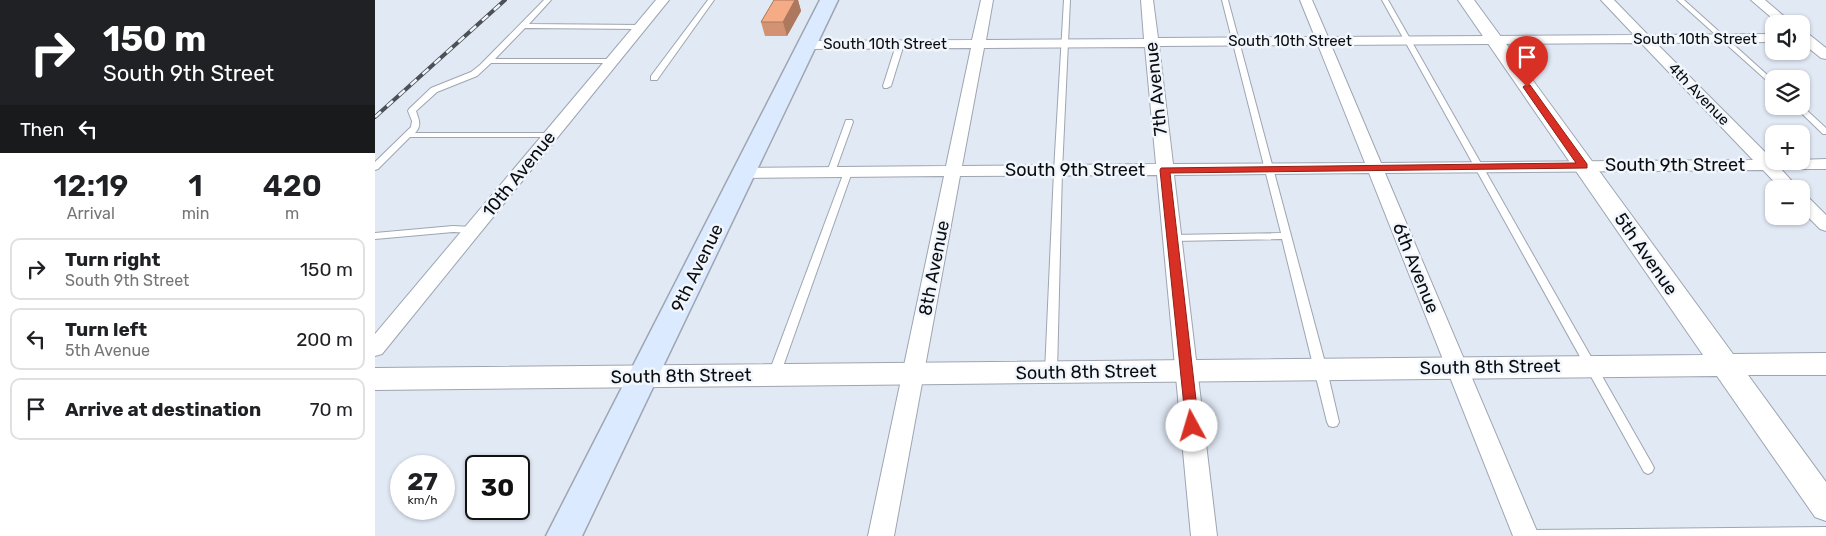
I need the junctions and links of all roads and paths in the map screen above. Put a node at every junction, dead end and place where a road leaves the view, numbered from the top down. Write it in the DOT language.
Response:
graph roads {
  1 [pos="548,0"];
  2 [pos="663,0"];
  3 [pos="711,0"];
  4 [pos="829,0"];
  5 [pos="987,0"];
  6 [pos="1067,0"];
  7 [pos="1147,0"];
  8 [pos="1225,0"];
  9 [pos="1306,0"];
  10 [pos="1385,0"];
  11 [pos="1466,0"];
  12 [pos="1607,0"];
  13 [pos="1680,0"];
  14 [pos="1757,0"];
  15 [pos="1776,15"];
  16 [pos="523,26"];
  17 [pos="641,26"];
  18 [pos="1810,37"];
  19 [pos="1722,38"];
  20 [pos="1765,38"];
  21 [pos="1826,38"];
  22 [pos="1645,39"];
  23 [pos="1494,40"];
  24 [pos="1323,41"];
  25 [pos="1407,41"];
  26 [pos="1151,42"];
  27 [pos="1235,42"];
  28 [pos="1810,42"];
  29 [pos="1065,43"];
  30 [pos="900,44"];
  31 [pos="979,44"];
  32 [pos="807,45"];
  33 [pos="1826,54"];
  34 [pos="488,61"];
  35 [pos="612,61"];
  36 [pos="1765,77"];
  37 [pos="654,78"];
  38 [pos="887,86"];
  39 [pos="1808,115"];
  40 [pos="849,122"];
  41 [pos="1826,132"];
  42 [pos="551,135"];
  43 [pos="407,136"];
  44 [pos="1765,163"];
  45 [pos="1810,164"];
  46 [pos="1826,164"];
  47 [pos="1765,165"];
  48 [pos="1583,166"];
  49 [pos="375,167"];
  50 [pos="1478,167"];
  51 [pos="1375,168"];
  52 [pos="1269,169"];
  53 [pos="1165,170"];
  54 [pos="1772,170"];
  55 [pos="1058,171"];
  56 [pos="839,172"];
  57 [pos="953,172"];
  58 [pos="743,173"];
  59 [pos="1782,180"];
  60 [pos="1810,209"];
  61 [pos="1826,225"];
  62 [pos="473,230"];
  63 [pos="375,236"];
  64 [pos="1286,236"];
  65 [pos="1173,238"];
  66 [pos="375,348"];
  67 [pos="1725,364"];
  68 [pos="1826,364"];
  69 [pos="1590,366"];
  70 [pos="1457,368"];
  71 [pos="1321,370"];
  72 [pos="1187,371"];
  73 [pos="1051,372"];
  74 [pos="913,374"];
  75 [pos="774,375"];
  76 [pos="643,376"];
  77 [pos="375,380"];
  78 [pos="1333,422"];
  79 [pos="1648,468"];
  80 [pos="1818,483"];
  81 [pos="1826,507"];
  82 [pos="1826,533"];
  83 [pos="564,536"];
  84 [pos="881,536"];
  85 [pos="1204,536"];
  86 [pos="1525,536"];
  87 [pos="1532,536"];
  1 -- 16 [label="lane"];
  2 -- 17 [label="street, 10th Avenue"];
  3 -- 37 [label="lane"];
  4 -- 32 [label="main road, 9th Avenue"];
  5 -- 31 [label="street, 8th Avenue"];
  6 -- 29 [label="lane"];
  7 -- 26 [label="street, 7th Avenue"];
  8 -- 27 [label="lane"];
  9 -- 24 [label="street, 6th Avenue"];
  10 -- 25 [label="lane"];
  11 -- 23 [label="street, 5th Avenue"];
  12 -- 22 [label="street, 4th Avenue"];
  13 -- 19 [label="lane"];
  14 -- 15 [label="street"];
  16 -- 17 [label="lane"];
  16 -- 34 [label="lane"];
  17 -- 35 [label="street, 10th Avenue"];
  18 -- 21 [label="street"];
  19 -- 20 [label="street, South 10th Street"];
  19 -- 22 [label="street, South 10th Street"];
  19 -- 36 [label="lane"];
  22 -- 23 [label="street, South 10th Street"];
  22 -- 44 [label="street, 4th Avenue"];
  23 -- 25 [label="street, South 10th Street"];
  23 -- 48 [label="street, 5th Avenue"];
  24 -- 25 [label="street, South 10th Street"];
  24 -- 27 [label="street, South 10th Street"];
  24 -- 51 [label="street, 6th Avenue"];
  25 -- 50 [label="lane"];
  26 -- 27 [label="street, South 10th Street"];
  26 -- 29 [label="street, South 10th Street"];
  26 -- 53 [label="street, 7th Avenue"];
  27 -- 52 [label="lane"];
  28 -- 33 [label="street"];
  29 -- 31 [label="street, South 10th Street"];
  29 -- 55 [label="lane"];
  30 -- 31 [label="street, South 10th Street"];
  30 -- 32 [label="street, South 10th Street"];
  30 -- 38 [label="lane"];
  31 -- 57 [label="street, 8th Avenue"];
  32 -- 58 [label="main road, 9th Avenue"];
  34 -- 35 [label="lane"];
  34 -- 43 [label="lane"];
  35 -- 42 [label="street, 10th Avenue"];
  39 -- 41 [label="lane"];
  40 -- 56 [label="lane"];
  42 -- 43 [label="lane"];
  42 -- 62 [label="street, 10th Avenue"];
  43 -- 49 [label="lane"];
  45 -- 46 [label="street, South 9th Street"];
  47 -- 48 [label="street, South 9th Street"];
  48 -- 50 [label="street, South 9th Street"];
  48 -- 67 [label="street, 5th Avenue"];
  50 -- 51 [label="street, South 9th Street"];
  50 -- 69 [label="lane"];
  51 -- 52 [label="street, South 9th Street"];
  51 -- 70 [label="street, 6th Avenue"];
  52 -- 53 [label="street, South 9th Street"];
  52 -- 64 [label="lane"];
  53 -- 55 [label="street, South 9th Street"];
  53 -- 65 [label="street, 7th Avenue"];
  54 -- 59 [label="street, 4th Avenue"];
  55 -- 57 [label="street, South 9th Street"];
  55 -- 73 [label="lane"];
  56 -- 57 [label="street, South 9th Street"];
  56 -- 58 [label="street, South 9th Street"];
  56 -- 75 [label="lane"];
  57 -- 74 [label="street, 8th Avenue"];
  58 -- 76 [label="main road, 9th Avenue"];
  60 -- 61 [label="street"];
  62 -- 63 [label="lane"];
  62 -- 66 [label="street, 10th Avenue"];
  64 -- 65 [label="lane"];
  64 -- 71 [label="lane"];
  65 -- 72 [label="street, 7th Avenue"];
  67 -- 68 [label="street, South 8th Street"];
  67 -- 69 [label="street, South 8th Street"];
  67 -- 80 [label="street, 5th Avenue"];
  69 -- 70 [label="street, South 8th Street"];
  69 -- 79 [label="lane"];
  70 -- 71 [label="street, South 8th Street"];
  70 -- 86 [label="street, 6th Avenue"];
  71 -- 72 [label="street, South 8th Street"];
  71 -- 78 [label="lane"];
  72 -- 73 [label="street, South 8th Street"];
  72 -- 85 [label="street, 7th Avenue"];
  73 -- 74 [label="street, South 8th Street"];
  74 -- 75 [label="street, South 8th Street"];
  74 -- 84 [label="street, 8th Avenue"];
  75 -- 76 [label="street, South 8th Street"];
  76 -- 77 [label="street, South 8th Street"];
  76 -- 83 [label="main road, 9th Avenue"];
  80 -- 81 [label="street, 5th Avenue"];
  82 -- 87 [label="lane"];
}
